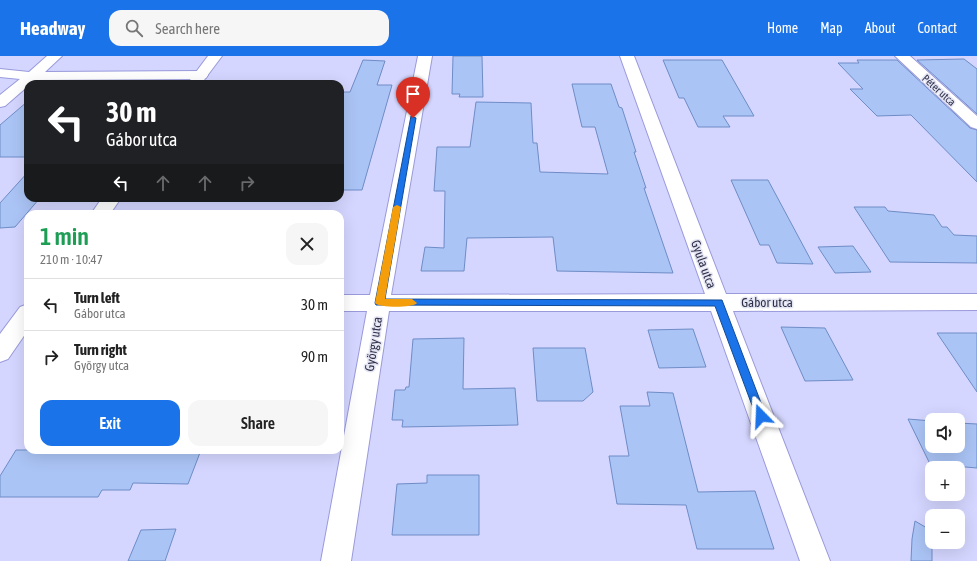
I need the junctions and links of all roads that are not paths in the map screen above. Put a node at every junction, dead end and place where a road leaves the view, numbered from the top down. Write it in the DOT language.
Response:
graph roads {
  1 [pos="55,56"];
  2 [pos="215,56"];
  3 [pos="425,56"];
  4 [pos="627,56"];
  5 [pos="902,56"];
  6 [pos="0,73"];
  7 [pos="32,76"];
  8 [pos="198,79"];
  9 [pos="27,80"];
  10 [pos="24,82"];
  11 [pos="0,102"];
  12 [pos="977,124"];
  13 [pos="718,302"];
  14 [pos="977,302"];
  15 [pos="344,303"];
  16 [pos="379,303"];
  17 [pos="24,319"];
  18 [pos="0,352"];
  19 [pos="336,561"];
  20 [pos="815,561"];
  1 -- 7 [label="street"];
  2 -- 8 [label="street"];
  3 -- 16 [label="street, György utca"];
  4 -- 13 [label="street, Gyula utca"];
  5 -- 12 [label="street, Péter utca"];
  6 -- 7 [label="street"];
  7 -- 8 [label="street"];
  7 -- 9 [label="street"];
  10 -- 11 [label="street"];
  13 -- 14 [label="street, Gábor utca"];
  13 -- 16 [label="street, Gábor utca"];
  13 -- 20 [label="street, Gyula utca"];
  15 -- 16 [label="street, Gábor utca"];
  16 -- 19 [label="street, György utca"];
  17 -- 18 [label="street"];
}
